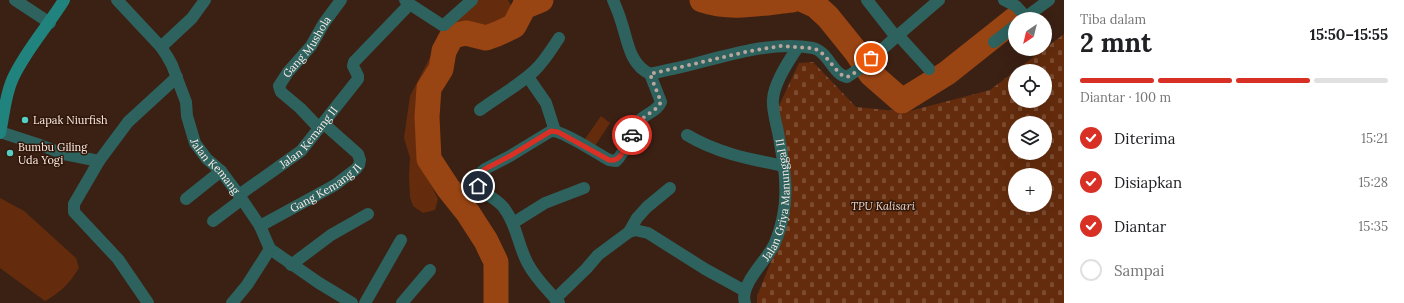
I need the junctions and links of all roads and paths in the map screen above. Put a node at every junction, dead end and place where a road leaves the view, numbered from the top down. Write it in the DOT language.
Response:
graph roads {
  1 [pos="15,0"];
  2 [pos="64,0"];
  3 [pos="118,0"];
  4 [pos="206,0"];
  5 [pos="341,0"];
  6 [pos="472,0"];
  7 [pos="613,0"];
  8 [pos="867,0"];
  9 [pos="939,0"];
  10 [pos="1004,0"];
  11 [pos="1049,0"];
  12 [pos="406,1"];
  13 [pos="1022,11"];
  14 [pos="50,23"];
  15 [pos="1008,31"];
  16 [pos="897,36"];
  17 [pos="559,38"];
  18 [pos="994,42"];
  19 [pos="161,47"];
  20 [pos="798,47"];
  21 [pos="929,69"];
  22 [pos="650,74"];
  23 [pos="177,77"];
  24 [pos="528,77"];
  25 [pos="480,110"];
  26 [pos="321,126"];
  27 [pos="554,131"];
  28 [pos="0,133"];
  29 [pos="687,135"];
  30 [pos="99,161"];
  31 [pos="784,166"];
  32 [pos="221,171"];
  33 [pos="584,188"];
  34 [pos="670,188"];
  35 [pos="240,198"];
  36 [pos="186,199"];
  37 [pos="368,214"];
  38 [pos="212,221"];
  39 [pos="513,223"];
  40 [pos="260,226"];
  41 [pos="629,232"];
  42 [pos="401,240"];
  43 [pos="270,249"];
  44 [pos="291,265"];
  45 [pos="430,270"];
  46 [pos="745,297"];
  47 [pos="557,301"];
  48 [pos="148,303"];
  49 [pos="232,303"];
  50 [pos="352,303"];
  51 [pos="365,303"];
  52 [pos="402,303"];
  1 -- 14 [label="street"];
  2 -- 14 [label="street"];
  3 -- 19 [label="street, Jalan Kemang"];
  4 -- 19 [label="street"];
  5 -- 26 [label="street, Gang Mushola"];
  6 -- 12 [label="street"];
  7 -- 22 [label="street"];
  8 -- 16 [label="street"];
  9 -- 16 [label="street"];
  10 -- 13 [label="street"];
  11 -- 13 [label="street"];
  12 -- 26 [label="street, Jalan Kemang II"];
  14 -- 28 [label="street"];
  15 -- 18 [label="street"];
  16 -- 20 [label="street"];
  16 -- 21 [label="street"];
  17 -- 24 [label="street"];
  19 -- 23 [label="street, Jalan Kemang"];
  20 -- 22 [label="street"];
  20 -- 31 [label="street, Jalan Griya Manunggal II"];
  22 -- 27 [label="street"];
  23 -- 30 [label="street"];
  23 -- 32 [label="street, Jalan Kemang"];
  24 -- 25 [label="street"];
  24 -- 27 [label="street"];
  26 -- 35 [label="street, Jalan Kemang II"];
  26 -- 40 [label="street, Gang Kemang II"];
  27 -- 39 [label="street"];
  28 -- 30 [label="street"];
  29 -- 31 [label="street"];
  30 -- 48 [label="street"];
  31 -- 46 [label="street, Jalan Griya Manunggal II"];
  32 -- 35 [label="street, Jalan Kemang"];
  32 -- 36 [label="street"];
  33 -- 39 [label="street"];
  34 -- 41 [label="street"];
  35 -- 38 [label="street, Jalan Kemang II"];
  35 -- 40 [label="street, Jalan Kemang"];
  37 -- 44 [label="street"];
  39 -- 47 [label="street"];
  40 -- 43 [label="street, Jalan Kemang"];
  41 -- 46 [label="street"];
  41 -- 47 [label="street"];
  42 -- 51 [label="street"];
  43 -- 44 [label="street, Jalan Kemang"];
  43 -- 49 [label="street"];
  44 -- 50 [label="street, Jalan Kemang"];
  45 -- 52 [label="street"];
}
